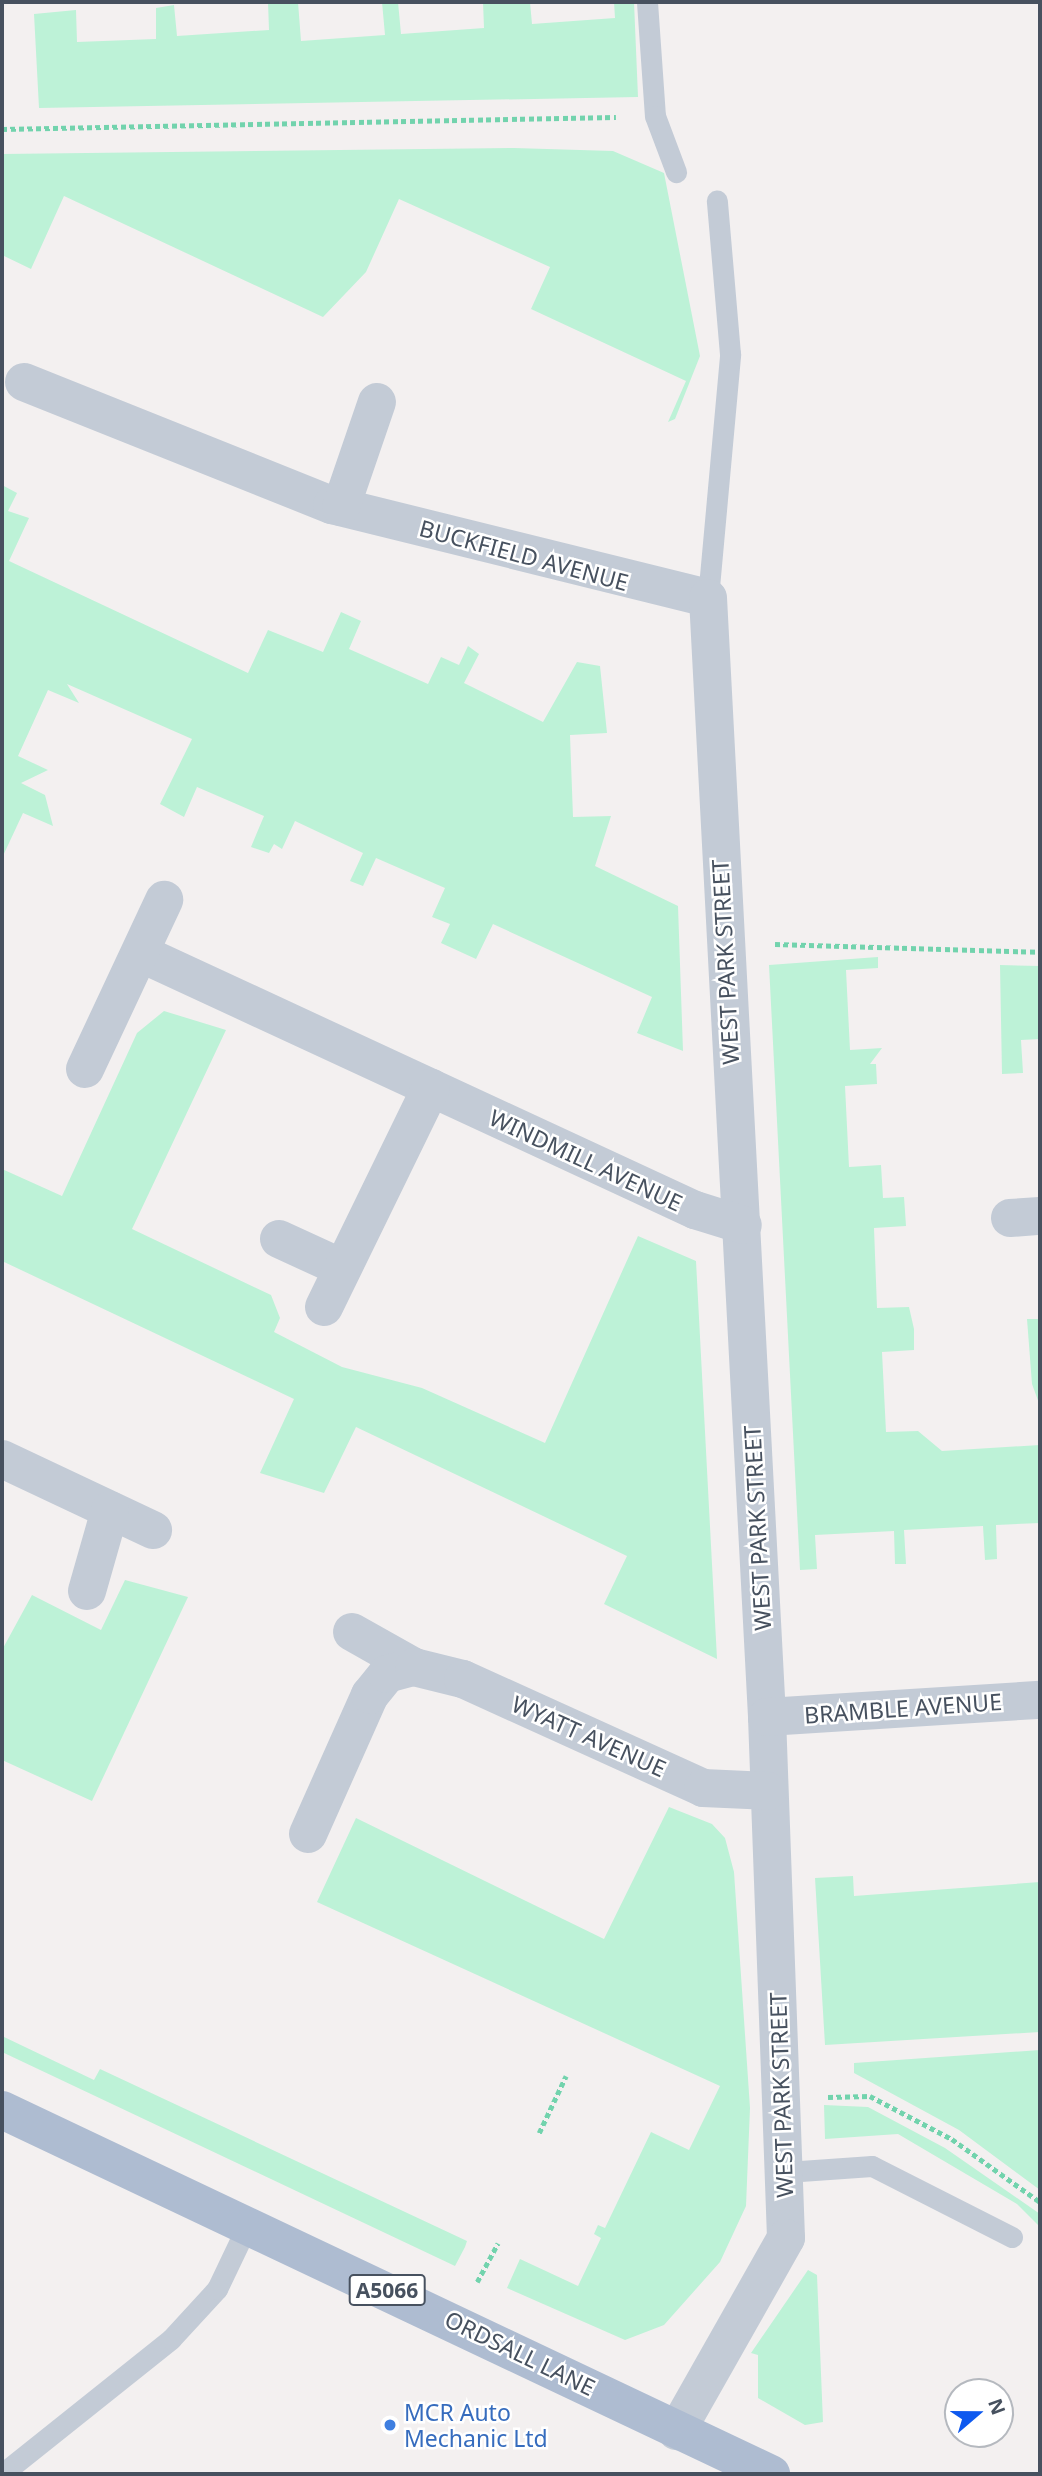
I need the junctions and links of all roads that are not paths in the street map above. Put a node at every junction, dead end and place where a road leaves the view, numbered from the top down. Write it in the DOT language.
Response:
graph roads {
  1 [pos="647,2"];
  2 [pos="676,172"];
  3 [pos="717,201"];
  4 [pos="24,382"];
  5 [pos="377,402"];
  6 [pos="341,507"];
  7 [pos="708,598"];
  8 [pos="164,900"];
  9 [pos="140,953"];
  10 [pos="85,1069"];
  11 [pos="431,1088"];
  12 [pos="743,1225"];
  13 [pos="279,1239"];
  14 [pos="342,1268"];
  15 [pos="324,1307"];
  16 [pos="2,1459"];
  17 [pos="110,1510"];
  18 [pos="153,1530"];
  19 [pos="87,1591"];
  20 [pos="352,1632"];
  21 [pos="414,1667"];
  22 [pos="1040,1700"];
  23 [pos="767,1717"];
  24 [pos="768,1791"];
  25 [pos="308,1834"];
  26 [pos="2,2110"];
  27 [pos="786,2172"];
  28 [pos="247,2226"];
  29 [pos="1012,2237"];
  30 [pos="677,2431"];
  31 [pos="2,2474"];
  32 [pos="771,2474"];
  1 -- 2 [label="lane"];
  3 -- 7 [label="lane"];
  4 -- 6 [label="street, BUCKFIELD AVENUE"];
  5 -- 6 [label="street"];
  6 -- 7 [label="street, BUCKFIELD AVENUE"];
  7 -- 12 [label="street, WEST PARK STREET"];
  8 -- 9 [label="street"];
  9 -- 10 [label="street"];
  9 -- 11 [label="street, WINDMILL AVENUE"];
  11 -- 12 [label="street, WINDMILL AVENUE"];
  11 -- 14 [label="street"];
  12 -- 23 [label="street, WEST PARK STREET"];
  13 -- 14 [label="street"];
  14 -- 15 [label="street"];
  16 -- 17 [label="street"];
  17 -- 18 [label="street"];
  17 -- 19 [label="street"];
  20 -- 21 [label="street, WYATT AVENUE"];
  21 -- 24 [label="street, WYATT AVENUE"];
  21 -- 25 [label="street"];
  22 -- 23 [label="street, BRAMBLE AVENUE"];
  23 -- 24 [label="street, WEST PARK STREET"];
  24 -- 27 [label="street, WEST PARK STREET"];
  26 -- 28 [label="main road, ORDSALL LANE / A5066"];
  27 -- 29 [label="lane"];
  27 -- 30 [label="street, WEST PARK STREET"];
  28 -- 30 [label="main road, ORDSALL LANE / A5066"];
  28 -- 31 [label="lane"];
  30 -- 32 [label="main road, ORDSALL LANE / A5066"];
}
